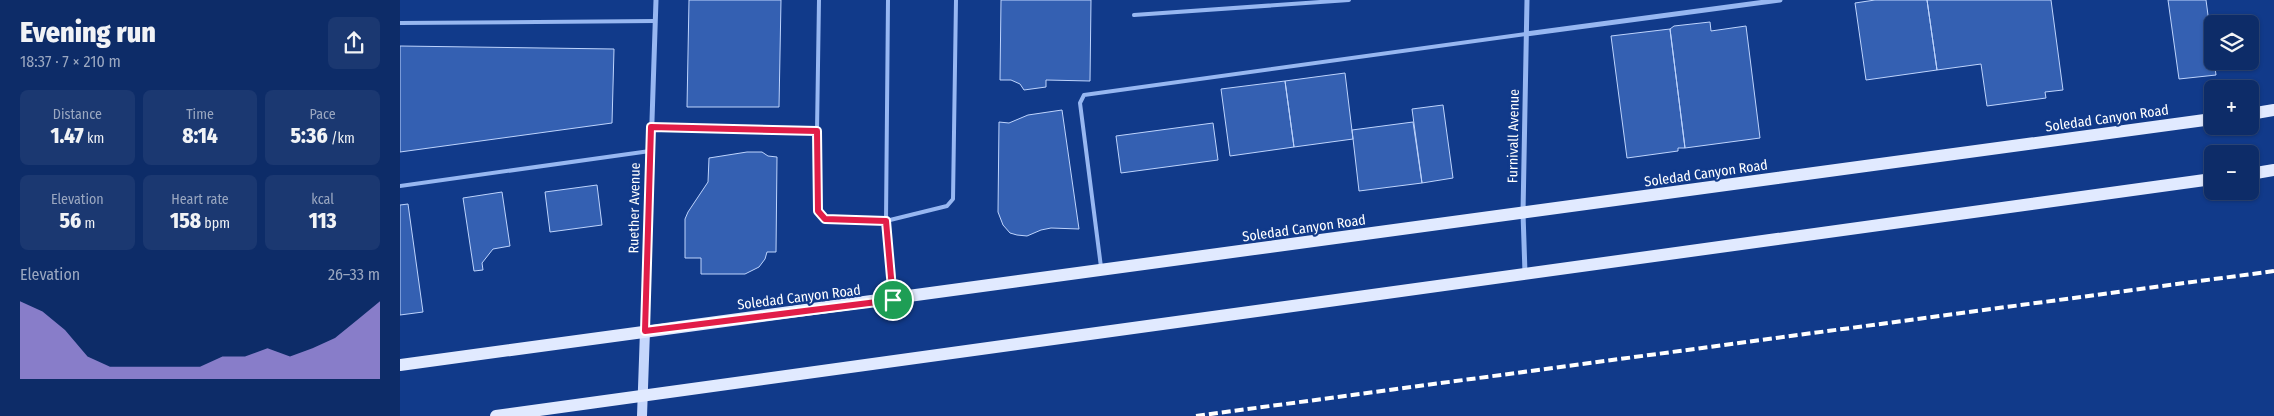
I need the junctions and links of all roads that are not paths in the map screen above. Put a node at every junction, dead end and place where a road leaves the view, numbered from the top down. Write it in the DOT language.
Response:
graph roads {
  1 [pos="656,0"];
  2 [pos="820,0"];
  3 [pos="888,0"];
  4 [pos="956,0"];
  5 [pos="1348,0"];
  6 [pos="1527,0"];
  7 [pos="1780,0"];
  8 [pos="1134,15"];
  9 [pos="655,21"];
  10 [pos="400,23"];
  11 [pos="1526,34"];
  12 [pos="2274,110"];
  13 [pos="2259,112"];
  14 [pos="2204,120"];
  15 [pos="651,127"];
  16 [pos="817,131"];
  17 [pos="650,151"];
  18 [pos="2274,170"];
  19 [pos="2259,172"];
  20 [pos="2204,180"];
  21 [pos="400,186"];
  22 [pos="1522,213"];
  23 [pos="886,221"];
  24 [pos="1101,272"];
  25 [pos="1525,273"];
  26 [pos="893,300"];
  27 [pos="645,331"];
  28 [pos="400,366"];
  29 [pos="643,395"];
  30 [pos="496,416"];
  31 [pos="642,416"];
  1 -- 9 [label="street, Ruether Avenue"];
  2 -- 16 [label="lane"];
  3 -- 23 [label="lane"];
  4 -- 23 [label="lane"];
  5 -- 8 [label="lane"];
  6 -- 11 [label="street, Furnivall Avenue"];
  7 -- 11 [label="street"];
  9 -- 10 [label="lane"];
  9 -- 15 [label="street, Ruether Avenue"];
  11 -- 22 [label="street, Furnivall Avenue"];
  11 -- 24 [label="lane"];
  12 -- 13 [label="main road"];
  14 -- 22 [label="main road, Soledad Canyon Road"];
  15 -- 16 [label="lane"];
  15 -- 17 [label="street, Ruether Avenue"];
  16 -- 23 [label="lane"];
  17 -- 21 [label="lane"];
  17 -- 27 [label="street, Ruether Avenue"];
  18 -- 19 [label="main road"];
  20 -- 25 [label="main road"];
  22 -- 24 [label="main road, Soledad Canyon Road"];
  22 -- 25 [label="street, Furnivall Avenue"];
  23 -- 26 [label="lane"];
  24 -- 26 [label="main road, Soledad Canyon Road"];
  25 -- 29 [label="main road"];
  26 -- 27 [label="main road, Soledad Canyon Road"];
  27 -- 28 [label="main road, Soledad Canyon Road"];
  27 -- 29 [label="street, Ruether Avenue"];
  29 -- 30 [label="main road"];
  29 -- 31 [label="street, Ruether Avenue"];
}
